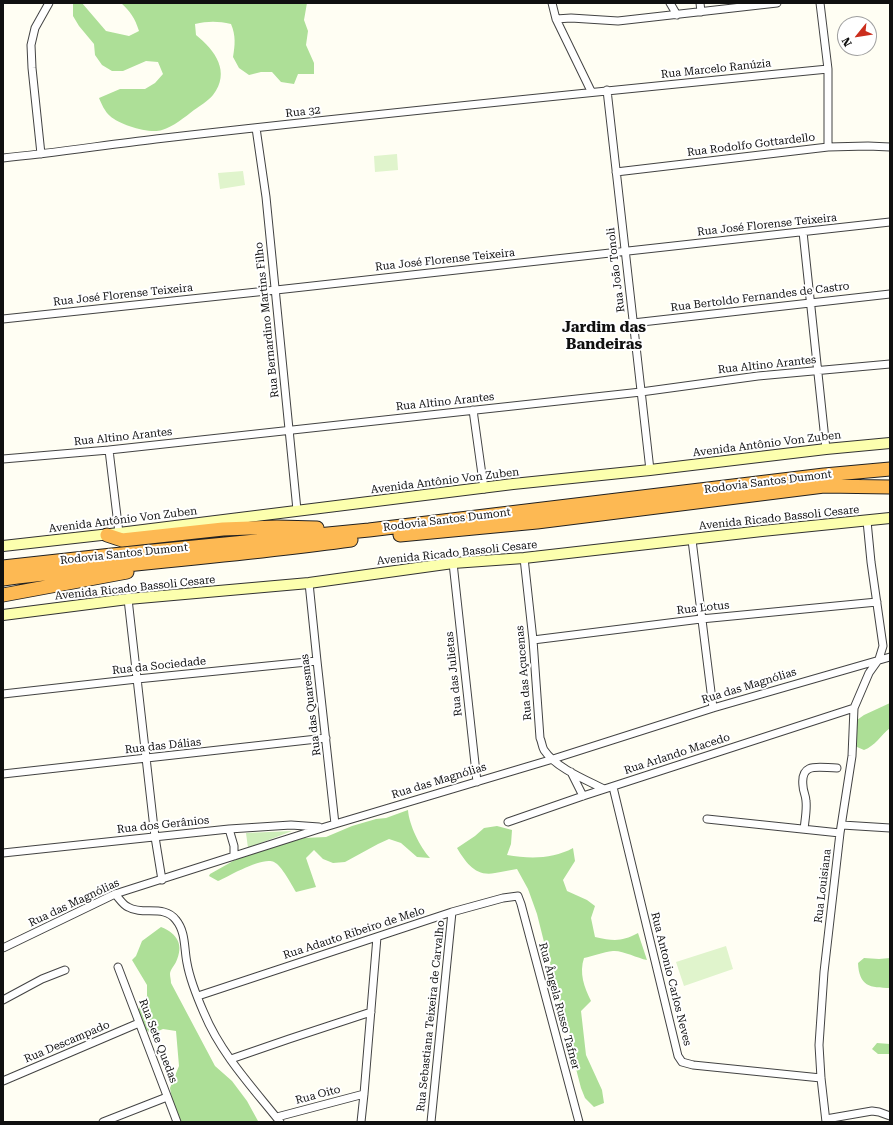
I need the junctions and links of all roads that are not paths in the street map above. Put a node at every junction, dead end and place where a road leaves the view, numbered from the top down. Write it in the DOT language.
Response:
graph roads {
  1 [pos="48,3"];
  2 [pos="552,3"];
  3 [pos="670,3"];
  4 [pos="700,3"];
  5 [pos="777,3"];
  6 [pos="820,3"];
  7 [pos="701,12"];
  8 [pos="677,15"];
  9 [pos="556,19"];
  10 [pos="828,69"];
  11 [pos="607,90"];
  12 [pos="590,91"];
  13 [pos="256,128"];
  14 [pos="828,147"];
  15 [pos="890,147"];
  16 [pos="41,154"];
  17 [pos="3,158"];
  18 [pos="616,172"];
  19 [pos="890,222"];
  20 [pos="802,232"];
  21 [pos="625,251"];
  22 [pos="276,290"];
  23 [pos="890,294"];
  24 [pos="810,302"];
  25 [pos="3,319"];
  26 [pos="633,323"];
  27 [pos="890,364"];
  28 [pos="818,371"];
  29 [pos="641,392"];
  30 [pos="473,410"];
  31 [pos="289,429"];
  32 [pos="890,443"];
  33 [pos="826,449"];
  34 [pos="109,450"];
  35 [pos="3,460"];
  36 [pos="890,469"];
  37 [pos="650,470"];
  38 [pos="890,486"];
  39 [pos="484,489"];
  40 [pos="297,510"];
  41 [pos="890,518"];
  42 [pos="867,521"];
  43 [pos="369,530"];
  44 [pos="113,534"];
  45 [pos="692,540"];
  46 [pos="3,546"];
  47 [pos="524,558"];
  48 [pos="159,562"];
  49 [pos="453,563"];
  50 [pos="3,568"];
  51 [pos="3,579"];
  52 [pos="309,583"];
  53 [pos="3,595"];
  54 [pos="128,599"];
  55 [pos="877,602"];
  56 [pos="3,615"];
  57 [pos="701,618"];
  58 [pos="532,640"];
  59 [pos="890,657"];
  60 [pos="879,659"];
  61 [pos="317,661"];
  62 [pos="137,679"];
  63 [pos="3,694"];
  64 [pos="713,708"];
  65 [pos="854,708"];
  66 [pos="326,738"];
  67 [pos="147,759"];
  68 [pos="553,759"];
  69 [pos="837,768"];
  70 [pos="571,772"];
  71 [pos="3,774"];
  72 [pos="477,782"];
  73 [pos="613,787"];
  74 [pos="604,789"];
  75 [pos="583,796"];
  76 [pos="707,819"];
  77 [pos="508,822"];
  78 [pos="335,824"];
  79 [pos="842,825"];
  80 [pos="325,827"];
  81 [pos="890,828"];
  82 [pos="229,829"];
  83 [pos="804,829"];
  84 [pos="840,833"];
  85 [pos="155,837"];
  86 [pos="3,853"];
  87 [pos="234,856"];
  88 [pos="162,880"];
  89 [pos="115,894"];
  90 [pos="518,896"];
  91 [pos="452,912"];
  92 [pos="377,937"];
  93 [pos="3,948"];
  94 [pos="118,967"];
  95 [pos="65,970"];
  96 [pos="198,996"];
  97 [pos="3,1000"];
  98 [pos="371,1012"];
  99 [pos="139,1023"];
  100 [pos="231,1059"];
  101 [pos="821,1078"];
  102 [pos="3,1081"];
  103 [pos="364,1094"];
  104 [pos="167,1096"];
  105 [pos="890,1116"];
  106 [pos="278,1120"];
  107 [pos="826,1120"];
  108 [pos="103,1122"];
  109 [pos="177,1122"];
  110 [pos="361,1122"];
  111 [pos="431,1122"];
  112 [pos="579,1122"];
  1 -- 16 [label="street"];
  2 -- 9 [label="street"];
  3 -- 8 [label="street"];
  4 -- 7 [label="street"];
  5 -- 7 [label="street"];
  6 -- 10 [label="street"];
  7 -- 8 [label="street"];
  8 -- 9 [label="street"];
  9 -- 12 [label="street"];
  10 -- 11 [label="street, Rua Marcelo Ranúzia"];
  10 -- 14 [label="street"];
  11 -- 12 [label="street, Rua 32"];
  11 -- 18 [label="street, Rua João Tonoli"];
  12 -- 13 [label="street, Rua 32"];
  13 -- 16 [label="street, Rua 32"];
  13 -- 22 [label="street, Rua Bernardino Martins Filho"];
  14 -- 15 [label="street, Rua Rodolfo Gottardello"];
  14 -- 18 [label="street, Rua Rodolfo Gottardello"];
  16 -- 17 [label="street, Rua 32"];
  18 -- 21 [label="street, Rua João Tonoli"];
  19 -- 20 [label="street, Rua José Florense Teixeira"];
  20 -- 21 [label="street, Rua José Florense Teixeira"];
  20 -- 24 [label="street"];
  21 -- 22 [label="street, Rua José Florense Teixeira"];
  21 -- 26 [label="street, Rua João Tonoli"];
  22 -- 25 [label="street, Rua José Florense Teixeira"];
  22 -- 31 [label="street, Rua Bernardino Martins Filho"];
  23 -- 24 [label="street, Rua Bertoldo Fernandes de Castro"];
  24 -- 26 [label="street, Rua Bertoldo Fernandes de Castro"];
  24 -- 28 [label="street"];
  26 -- 29 [label="street, Rua João Tonoli"];
  27 -- 28 [label="street, Rua Altino Arantes"];
  28 -- 29 [label="street, Rua Altino Arantes"];
  28 -- 33 [label="street"];
  29 -- 30 [label="street, Rua Altino Arantes"];
  29 -- 37 [label="street, Rua João Tonoli"];
  30 -- 31 [label="street, Rua Altino Arantes"];
  30 -- 39 [label="street"];
  31 -- 34 [label="street, Rua Altino Arantes"];
  31 -- 40 [label="street, Rua Bernardino Martins Filho"];
  32 -- 33 [label="street, Avenida Antônio Von Zuben"];
  33 -- 37 [label="street, Avenida Antônio Von Zuben"];
  34 -- 35 [label="street, Rua Altino Arantes"];
  34 -- 44 [label="street"];
  36 -- 43 [label="highway, Rodovia Santos Dumont"];
  37 -- 39 [label="street, Avenida Antônio Von Zuben"];
  38 -- 48 [label="highway, Rodovia Santos Dumont"];
  39 -- 40 [label="street, Avenida Antônio Von Zuben"];
  40 -- 44 [label="street, Avenida Antônio Von Zuben"];
  41 -- 42 [label="street, Avenida Ricado Bassoli Cesare"];
  42 -- 45 [label="street, Avenida Ricado Bassoli Cesare"];
  42 -- 55 [label="street"];
  43 -- 44 [label="highway"];
  43 -- 50 [label="highway, Rodovia Santos Dumont"];
  44 -- 46 [label="street, Avenida Antônio Von Zuben"];
  45 -- 47 [label="street, Avenida Ricado Bassoli Cesare"];
  45 -- 57 [label="street"];
  47 -- 49 [label="street, Avenida Ricado Bassoli Cesare"];
  47 -- 58 [label="street, Rua das Açucenas"];
  48 -- 51 [label="highway, Rodovia Santos Dumont"];
  48 -- 53 [label="highway"];
  49 -- 52 [label="street, Avenida Ricado Bassoli Cesare"];
  49 -- 72 [label="street, Rua das Julietas"];
  52 -- 54 [label="street, Avenida Ricado Bassoli Cesare"];
  52 -- 61 [label="street, Rua das Quaresmas"];
  54 -- 56 [label="street, Avenida Ricado Bassoli Cesare"];
  54 -- 62 [label="street"];
  55 -- 57 [label="street, Rua Lotus"];
  55 -- 60 [label="street"];
  57 -- 58 [label="street, Rua Lotus"];
  57 -- 64 [label="street"];
  58 -- 68 [label="street, Rua das Açucenas"];
  59 -- 60 [label="street, Rua das Magnólias"];
  60 -- 64 [label="street, Rua das Magnólias"];
  60 -- 65 [label="street, Rua Louisiana"];
  61 -- 62 [label="street, Rua da Sociedade"];
  61 -- 66 [label="street, Rua das Quaresmas"];
  62 -- 63 [label="street, Rua da Sociedade"];
  62 -- 67 [label="street"];
  64 -- 68 [label="street, Rua das Magnólias"];
  65 -- 73 [label="street, Rua Arlando Macedo"];
  65 -- 79 [label="street, Rua Louisiana"];
  66 -- 67 [label="street, Rua das Dálias"];
  66 -- 78 [label="street, Rua das Quaresmas"];
  67 -- 71 [label="street, Rua das Dálias"];
  67 -- 85 [label="street"];
  68 -- 70 [label="street, Rua das Açucenas"];
  68 -- 72 [label="street, Rua das Magnólias"];
  69 -- 83 [label="street"];
  70 -- 74 [label="street, Rua das Açucenas"];
  70 -- 75 [label="street, Rua das Açucenas"];
  72 -- 78 [label="street, Rua das Magnólias"];
  73 -- 74 [label="street, Rua Arlando Macedo"];
  73 -- 101 [label="street, Rua Antonio Carlos Neves"];
  74 -- 75 [label="street, Rua Arlando Macedo"];
  75 -- 77 [label="street, Rua Arlando Macedo"];
  76 -- 83 [label="street"];
  78 -- 80 [label="street, Rua das Magnólias"];
  79 -- 81 [label="street"];
  79 -- 84 [label="street, Rua Louisiana"];
  80 -- 82 [label="street, Rua dos Gerânios"];
  80 -- 87 [label="street, Rua das Magnólias"];
  82 -- 85 [label="street, Rua dos Gerânios"];
  82 -- 87 [label="street"];
  83 -- 84 [label="street"];
  84 -- 101 [label="street, Rua Louisiana"];
  85 -- 86 [label="street, Rua dos Gerânios"];
  85 -- 88 [label="street"];
  87 -- 88 [label="street, Rua das Magnólias"];
  88 -- 89 [label="street, Rua das Magnólias"];
  89 -- 93 [label="street, Rua das Magnólias"];
  89 -- 96 [label="street"];
  90 -- 91 [label="street, Rua Adauto Ribeiro de Melo"];
  90 -- 112 [label="street, Rua Ângela Russo Tafner"];
  91 -- 92 [label="street, Rua Adauto Ribeiro de Melo"];
  91 -- 111 [label="street, Rua Sebastiana Teixeira de Carvalho"];
  92 -- 96 [label="street, Rua Adauto Ribeiro de Melo"];
  92 -- 98 [label="street"];
  94 -- 99 [label="street, Rua Sete Quedas"];
  95 -- 97 [label="street"];
  96 -- 100 [label="street"];
  98 -- 100 [label="street"];
  98 -- 103 [label="street"];
  99 -- 102 [label="street, Rua Descampado"];
  99 -- 104 [label="street, Rua Sete Quedas"];
  100 -- 106 [label="street"];
  101 -- 107 [label="street, Rua Louisiana"];
  103 -- 106 [label="street, Rua Oito"];
  103 -- 110 [label="street"];
  104 -- 108 [label="street"];
  104 -- 109 [label="street, Rua Sete Quedas"];
  105 -- 107 [label="street"];
}
